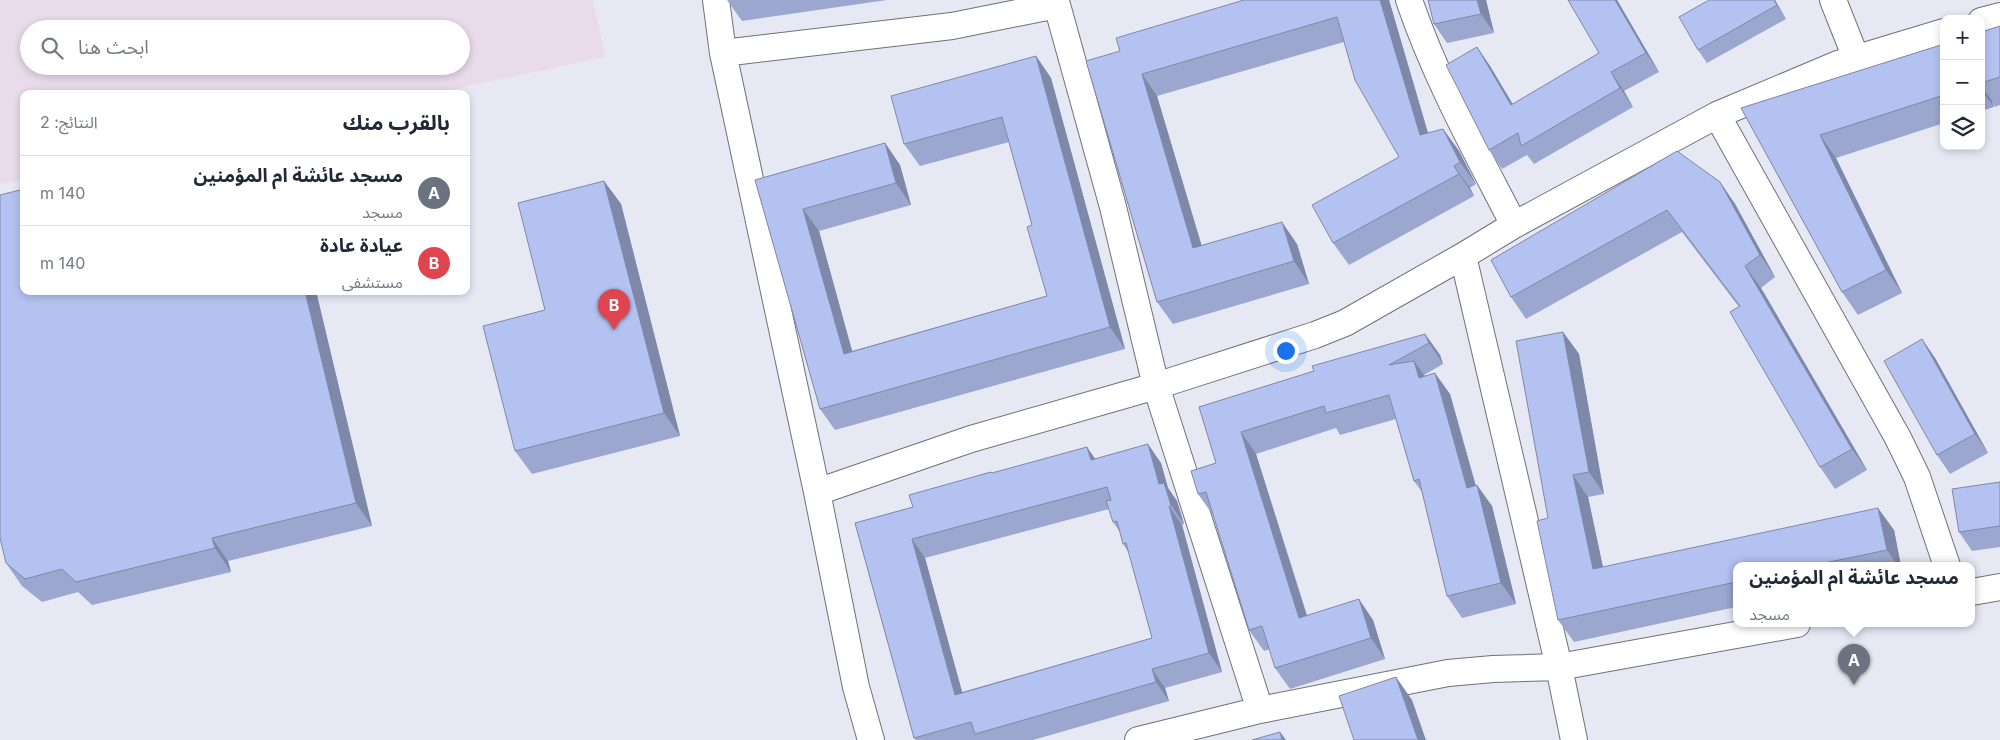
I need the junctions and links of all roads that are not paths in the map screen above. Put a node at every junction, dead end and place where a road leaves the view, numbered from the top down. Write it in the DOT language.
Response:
graph roads {
  1 [pos="716,0"];
  2 [pos="1409,0"];
  3 [pos="1833,0"];
  4 [pos="1068,2"];
  5 [pos="2000,16"];
  6 [pos="1985,20"];
  7 [pos="1940,33"];
  8 [pos="723,53"];
  9 [pos="1856,58"];
  10 [pos="1717,115"];
  11 [pos="1514,225"];
  12 [pos="1463,256"];
  13 [pos="1156,386"];
  14 [pos="817,492"];
  15 [pos="1946,562"];
  16 [pos="2000,587"];
  17 [pos="1975,591"];
  18 [pos="1780,627"];
  19 [pos="1559,667"];
  20 [pos="1260,710"];
  21 [pos="871,740"];
  22 [pos="1138,740"];
  23 [pos="1574,740"];
  1 -- 8 [label="street"];
  2 -- 11 [label="street"];
  3 -- 9 [label="street"];
  4 -- 8 [label="street"];
  4 -- 13 [label="street"];
  5 -- 6 [label="street"];
  7 -- 9 [label="street"];
  8 -- 14 [label="street"];
  9 -- 10 [label="street"];
  10 -- 11 [label="street"];
  10 -- 15 [label="street"];
  11 -- 12 [label="street"];
  12 -- 13 [label="street"];
  12 -- 19 [label="street"];
  13 -- 14 [label="street"];
  13 -- 20 [label="street"];
  14 -- 21 [label="street"];
  16 -- 17 [label="street"];
  18 -- 19 [label="street"];
  19 -- 20 [label="street"];
  19 -- 23 [label="street"];
  20 -- 22 [label="street"];
}
